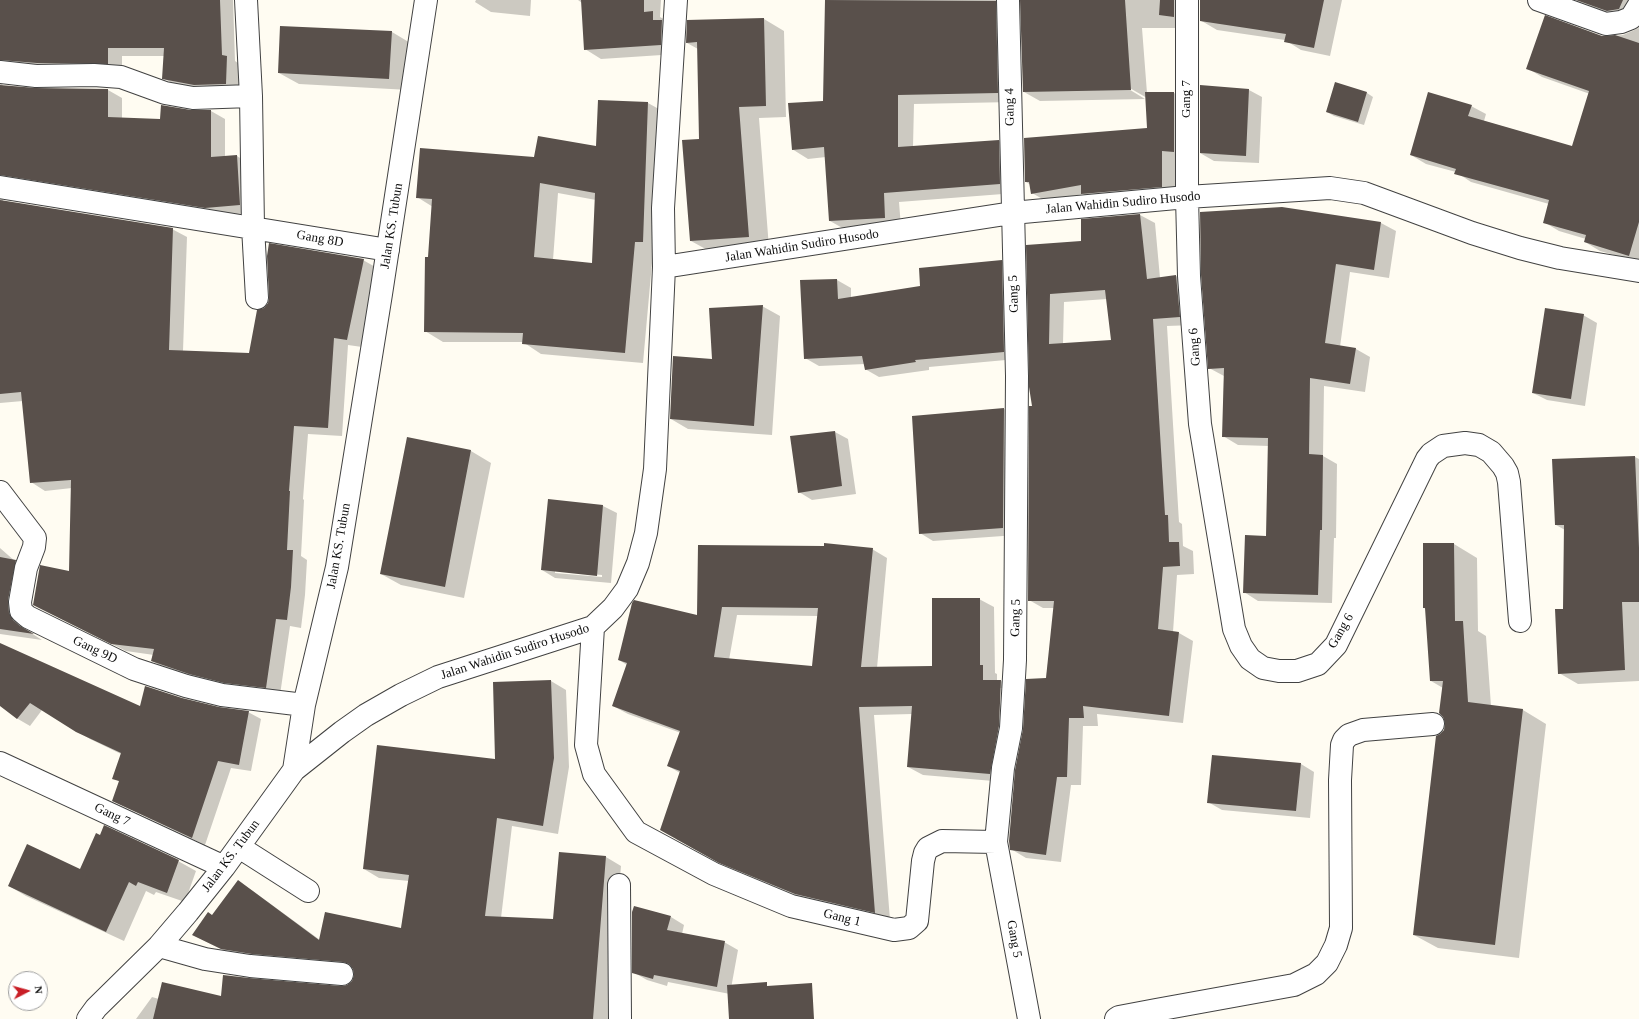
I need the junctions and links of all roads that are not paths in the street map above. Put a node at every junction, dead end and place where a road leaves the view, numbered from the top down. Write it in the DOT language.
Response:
graph roads {
  1 [pos="246,0"];
  2 [pos="426,0"];
  3 [pos="676,0"];
  4 [pos="1008,0"];
  5 [pos="1187,0"];
  6 [pos="1539,0"];
  7 [pos="1639,5"];
  8 [pos="0,72"];
  9 [pos="251,96"];
  10 [pos="0,187"];
  11 [pos="1187,197"];
  12 [pos="1012,213"];
  13 [pos="253,227"];
  14 [pos="388,250"];
  15 [pos="664,267"];
  16 [pos="1639,271"];
  17 [pos="257,298"];
  18 [pos="0,492"];
  19 [pos="1520,621"];
  20 [pos="594,627"];
  21 [pos="304,705"];
  22 [pos="1433,724"];
  23 [pos="0,763"];
  24 [pos="294,770"];
  25 [pos="996,842"];
  26 [pos="239,847"];
  27 [pos="224,867"];
  28 [pos="619,885"];
  29 [pos="308,891"];
  30 [pos="159,946"];
  31 [pos="342,974"];
  32 [pos="88,1019"];
  33 [pos="620,1019"];
  34 [pos="1029,1019"];
  35 [pos="1116,1019"];
  1 -- 9 [label="street"];
  2 -- 14 [label="street, Jalan KS. Tubun"];
  3 -- 15 [label="street"];
  4 -- 12 [label="street, Gang 4"];
  5 -- 11 [label="street, Gang 7"];
  6 -- 7 [label="street"];
  8 -- 9 [label="street"];
  9 -- 13 [label="street"];
  10 -- 13 [label="street, Gang 8D"];
  11 -- 12 [label="street, Jalan Wahidin Sudiro Husodo"];
  11 -- 16 [label="street, Jalan Wahidin Sudiro Husodo"];
  11 -- 19 [label="street, Gang 6"];
  12 -- 15 [label="street, Jalan Wahidin Sudiro Husodo"];
  12 -- 25 [label="street, Gang 5"];
  13 -- 14 [label="street, Gang 8D"];
  13 -- 17 [label="street"];
  14 -- 21 [label="street, Jalan KS. Tubun"];
  15 -- 20 [label="street, Jalan Wahidin Sudiro Husodo"];
  18 -- 21 [label="street, Gang 9D"];
  20 -- 24 [label="street, Jalan Wahidin Sudiro Husodo"];
  20 -- 25 [label="street, Gang 1"];
  21 -- 24 [label="street, Jalan KS. Tubun"];
  22 -- 35 [label="street"];
  23 -- 27 [label="street, Gang 7"];
  24 -- 26 [label="street, Jalan KS. Tubun"];
  25 -- 34 [label="street, Gang 5"];
  26 -- 27 [label="street, Jalan KS. Tubun"];
  26 -- 29 [label="street"];
  27 -- 30 [label="street, Jalan KS. Tubun"];
  28 -- 33 [label="street"];
  30 -- 31 [label="street"];
  30 -- 32 [label="street, Jalan KS. Tubun"];
}
